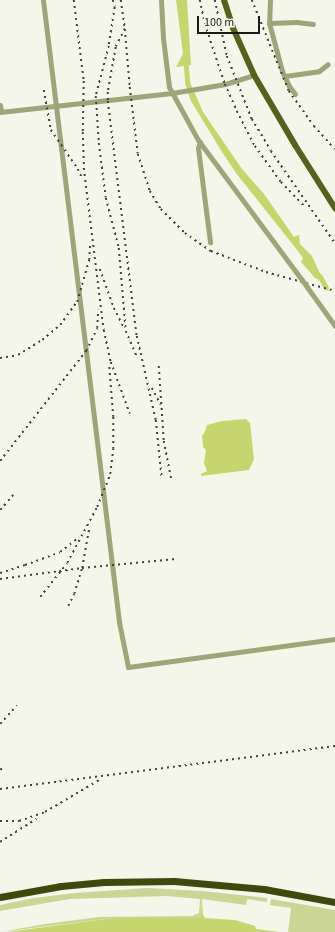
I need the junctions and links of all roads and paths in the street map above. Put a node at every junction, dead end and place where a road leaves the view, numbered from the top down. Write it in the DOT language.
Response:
graph roads {
  1 [pos="43,0"];
  2 [pos="161,0"];
  3 [pos="224,0"];
  4 [pos="270,0"];
  5 [pos="269,23"];
  6 [pos="313,24"];
  7 [pos="328,64"];
  8 [pos="254,75"];
  9 [pos="285,76"];
  10 [pos="172,93"];
  11 [pos="296,94"];
  12 [pos="0,105"];
  13 [pos="57,105"];
  14 [pos="0,112"];
  15 [pos="200,142"];
  16 [pos="335,208"];
  17 [pos="210,242"];
  18 [pos="335,326"];
  19 [pos="335,639"];
  20 [pos="0,897"];
  21 [pos="335,902"];
  1 -- 13 [label="street"];
  2 -- 10 [label="street"];
  3 -- 8 [label="main road"];
  4 -- 5 [label="street"];
  5 -- 6 [label="street"];
  5 -- 9 [label="street"];
  7 -- 9 [label="street"];
  8 -- 10 [label="street"];
  8 -- 16 [label="main road"];
  9 -- 11 [label="street"];
  10 -- 13 [label="street"];
  10 -- 15 [label="street"];
  12 -- 14 [label="street"];
  13 -- 14 [label="street"];
  13 -- 19 [label="street"];
  15 -- 17 [label="street"];
  15 -- 18 [label="street, bridge"];
  20 -- 21 [label="highway"];
}
